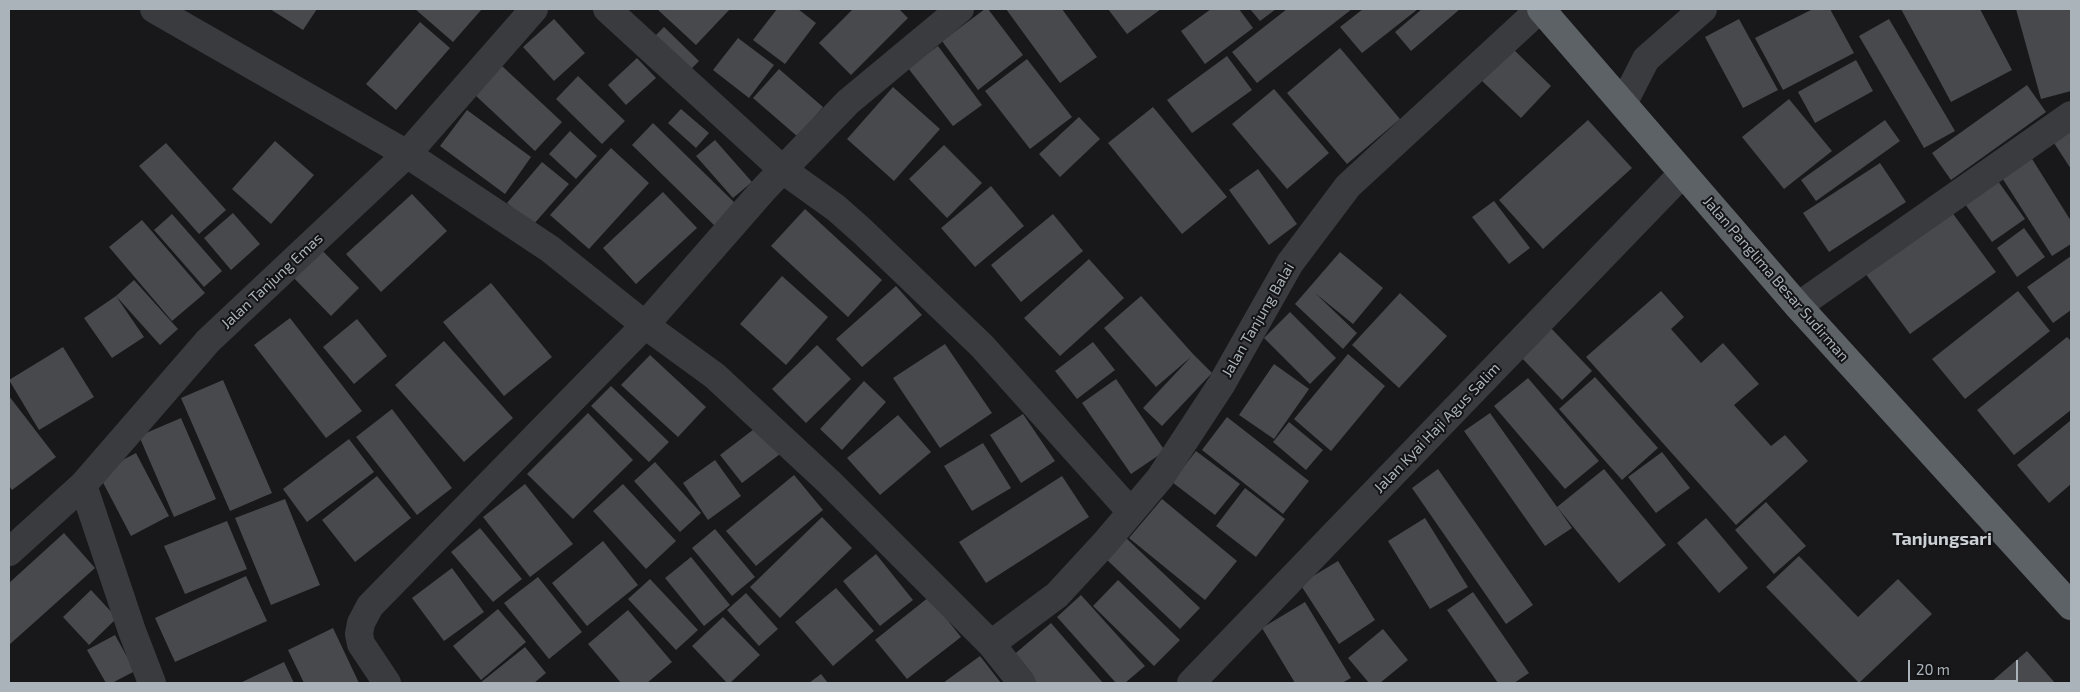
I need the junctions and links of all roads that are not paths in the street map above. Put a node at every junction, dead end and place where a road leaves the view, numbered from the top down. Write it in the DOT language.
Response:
graph roads {
  1 [pos="154,9"];
  2 [pos="534,9"];
  3 [pos="607,9"];
  4 [pos="960,9"];
  5 [pos="1540,9"];
  6 [pos="1703,9"];
  7 [pos="1622,104"];
  8 [pos="2071,115"];
  9 [pos="407,154"];
  10 [pos="783,170"];
  11 [pos="1683,173"];
  12 [pos="1798,306"];
  13 [pos="645,325"];
  14 [pos="83,485"];
  15 [pos="1131,512"];
  16 [pos="9,552"];
  17 [pos="2071,606"];
  18 [pos="991,644"];
  19 [pos="152,683"];
  20 [pos="386,683"];
  21 [pos="1022,683"];
  22 [pos="1191,683"];
  1 -- 9 [label="street"];
  2 -- 9 [label="street, Jalan Tanjung Emas"];
  3 -- 10 [label="street"];
  4 -- 10 [label="street"];
  5 -- 7 [label="highway, Jalan Panglima Besar Sudirman"];
  5 -- 15 [label="street, Jalan Tanjung Balai"];
  6 -- 7 [label="street"];
  7 -- 11 [label="highway, Jalan Panglima Besar Sudirman"];
  8 -- 12 [label="street"];
  9 -- 13 [label="street"];
  9 -- 14 [label="street, Jalan Tanjung Emas"];
  10 -- 13 [label="street"];
  10 -- 15 [label="street"];
  11 -- 12 [label="highway, Jalan Panglima Besar Sudirman"];
  11 -- 22 [label="street, Jalan Kyai Haji Agus Salim"];
  12 -- 17 [label="highway, Jalan Panglima Besar Sudirman"];
  13 -- 18 [label="street"];
  13 -- 20 [label="street"];
  14 -- 16 [label="street, Jalan Tanjung Emas"];
  14 -- 19 [label="street"];
  15 -- 18 [label="street, Jalan Tanjung Balai"];
  18 -- 21 [label="street"];
}
